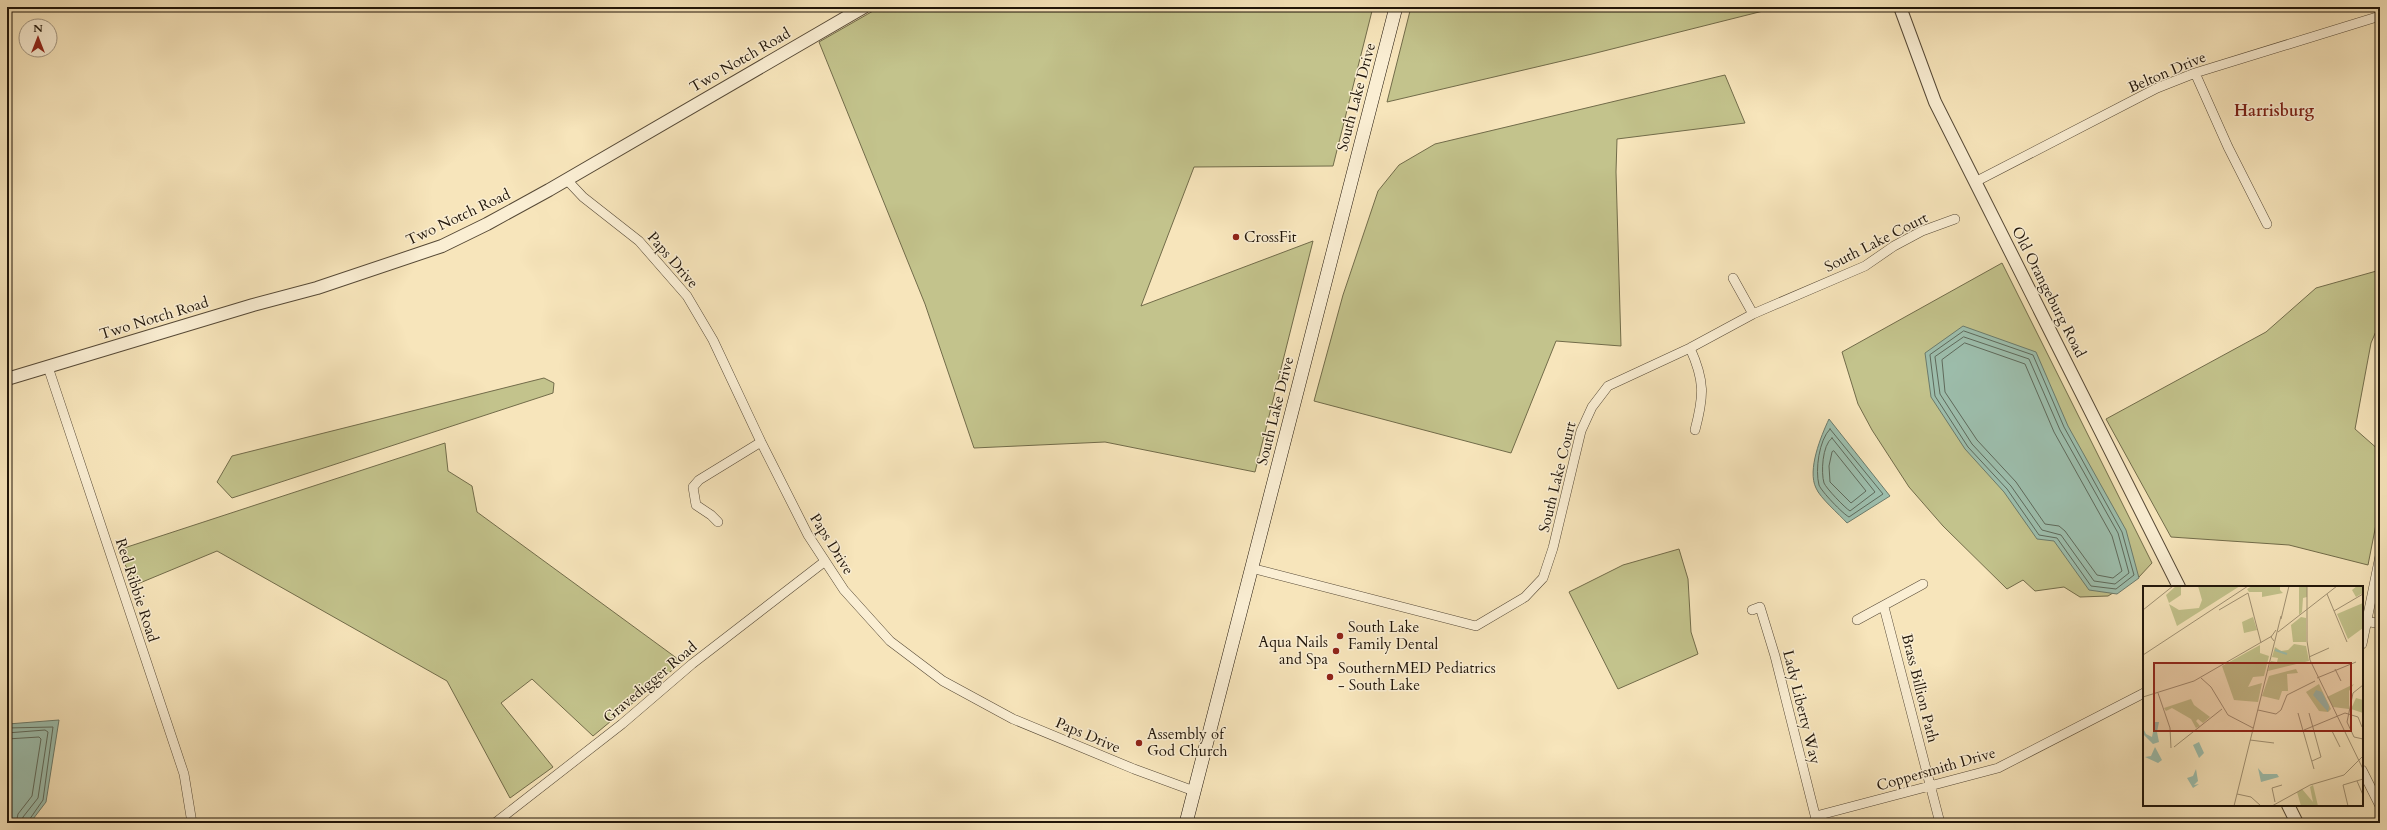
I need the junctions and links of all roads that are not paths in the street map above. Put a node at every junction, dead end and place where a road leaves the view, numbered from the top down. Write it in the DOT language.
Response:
graph roads {
  1 [pos="864,7"];
  2 [pos="1396,7"];
  3 [pos="1900,7"];
  4 [pos="2380,16"];
  5 [pos="2195,73"];
  6 [pos="567,180"];
  7 [pos="1976,182"];
  8 [pos="1955,219"];
  9 [pos="2267,224"];
  10 [pos="1733,278"];
  11 [pos="1754,314"];
  12 [pos="1690,348"];
  13 [pos="48,367"];
  14 [pos="7,379"];
  15 [pos="1695,430"];
  16 [pos="761,442"];
  17 [pos="718,522"];
  18 [pos="2380,556"];
  19 [pos="824,562"];
  20 [pos="1251,568"];
  21 [pos="1923,584"];
  22 [pos="2178,586"];
  23 [pos="1884,607"];
  24 [pos="1752,610"];
  25 [pos="1857,620"];
  26 [pos="2364,620"];
  27 [pos="2380,624"];
  28 [pos="2363,632"];
  29 [pos="2143,694"];
  30 [pos="2363,772"];
  31 [pos="1930,785"];
  32 [pos="1194,791"];
  33 [pos="2288,806"];
  34 [pos="2380,806"];
  35 [pos="1816,820"];
  36 [pos="192,823"];
  37 [pos="495,823"];
  38 [pos="1186,823"];
  39 [pos="1940,823"];
  40 [pos="2297,823"];
  1 -- 6 [label="street, Two Notch Road"];
  2 -- 20 [label="main road, South Lake Drive"];
  3 -- 7 [label="street, Old Orangeburg Road"];
  4 -- 5 [label="street, Belton Drive"];
  5 -- 7 [label="street, Belton Drive"];
  5 -- 9 [label="street"];
  6 -- 13 [label="street, Two Notch Road"];
  6 -- 16 [label="street, Paps Drive"];
  7 -- 22 [label="street, Old Orangeburg Road"];
  8 -- 11 [label="street, South Lake Court"];
  10 -- 11 [label="street"];
  11 -- 12 [label="street, South Lake Court"];
  12 -- 15 [label="street"];
  12 -- 20 [label="street, South Lake Court"];
  13 -- 14 [label="street, Two Notch Road"];
  13 -- 36 [label="street, Red Ribbie Road"];
  16 -- 17 [label="street"];
  16 -- 19 [label="street, Paps Drive"];
  18 -- 26 [label="street"];
  19 -- 32 [label="street, Paps Drive"];
  19 -- 37 [label="street, Gravedigger Road"];
  20 -- 32 [label="main road, South Lake Drive"];
  21 -- 23 [label="street"];
  23 -- 25 [label="street"];
  23 -- 31 [label="street, Brass Billion Path"];
  24 -- 35 [label="street, Lady Liberty Way"];
  26 -- 27 [label="street"];
  26 -- 28 [label="street"];
  29 -- 31 [label="street, Coppersmith Drive"];
  30 -- 34 [label="street"];
  31 -- 35 [label="street, Coppersmith Drive"];
  31 -- 39 [label="street, Brass Billion Path"];
  32 -- 38 [label="main road, South Lake Drive"];
  33 -- 40 [label="street"];
}
